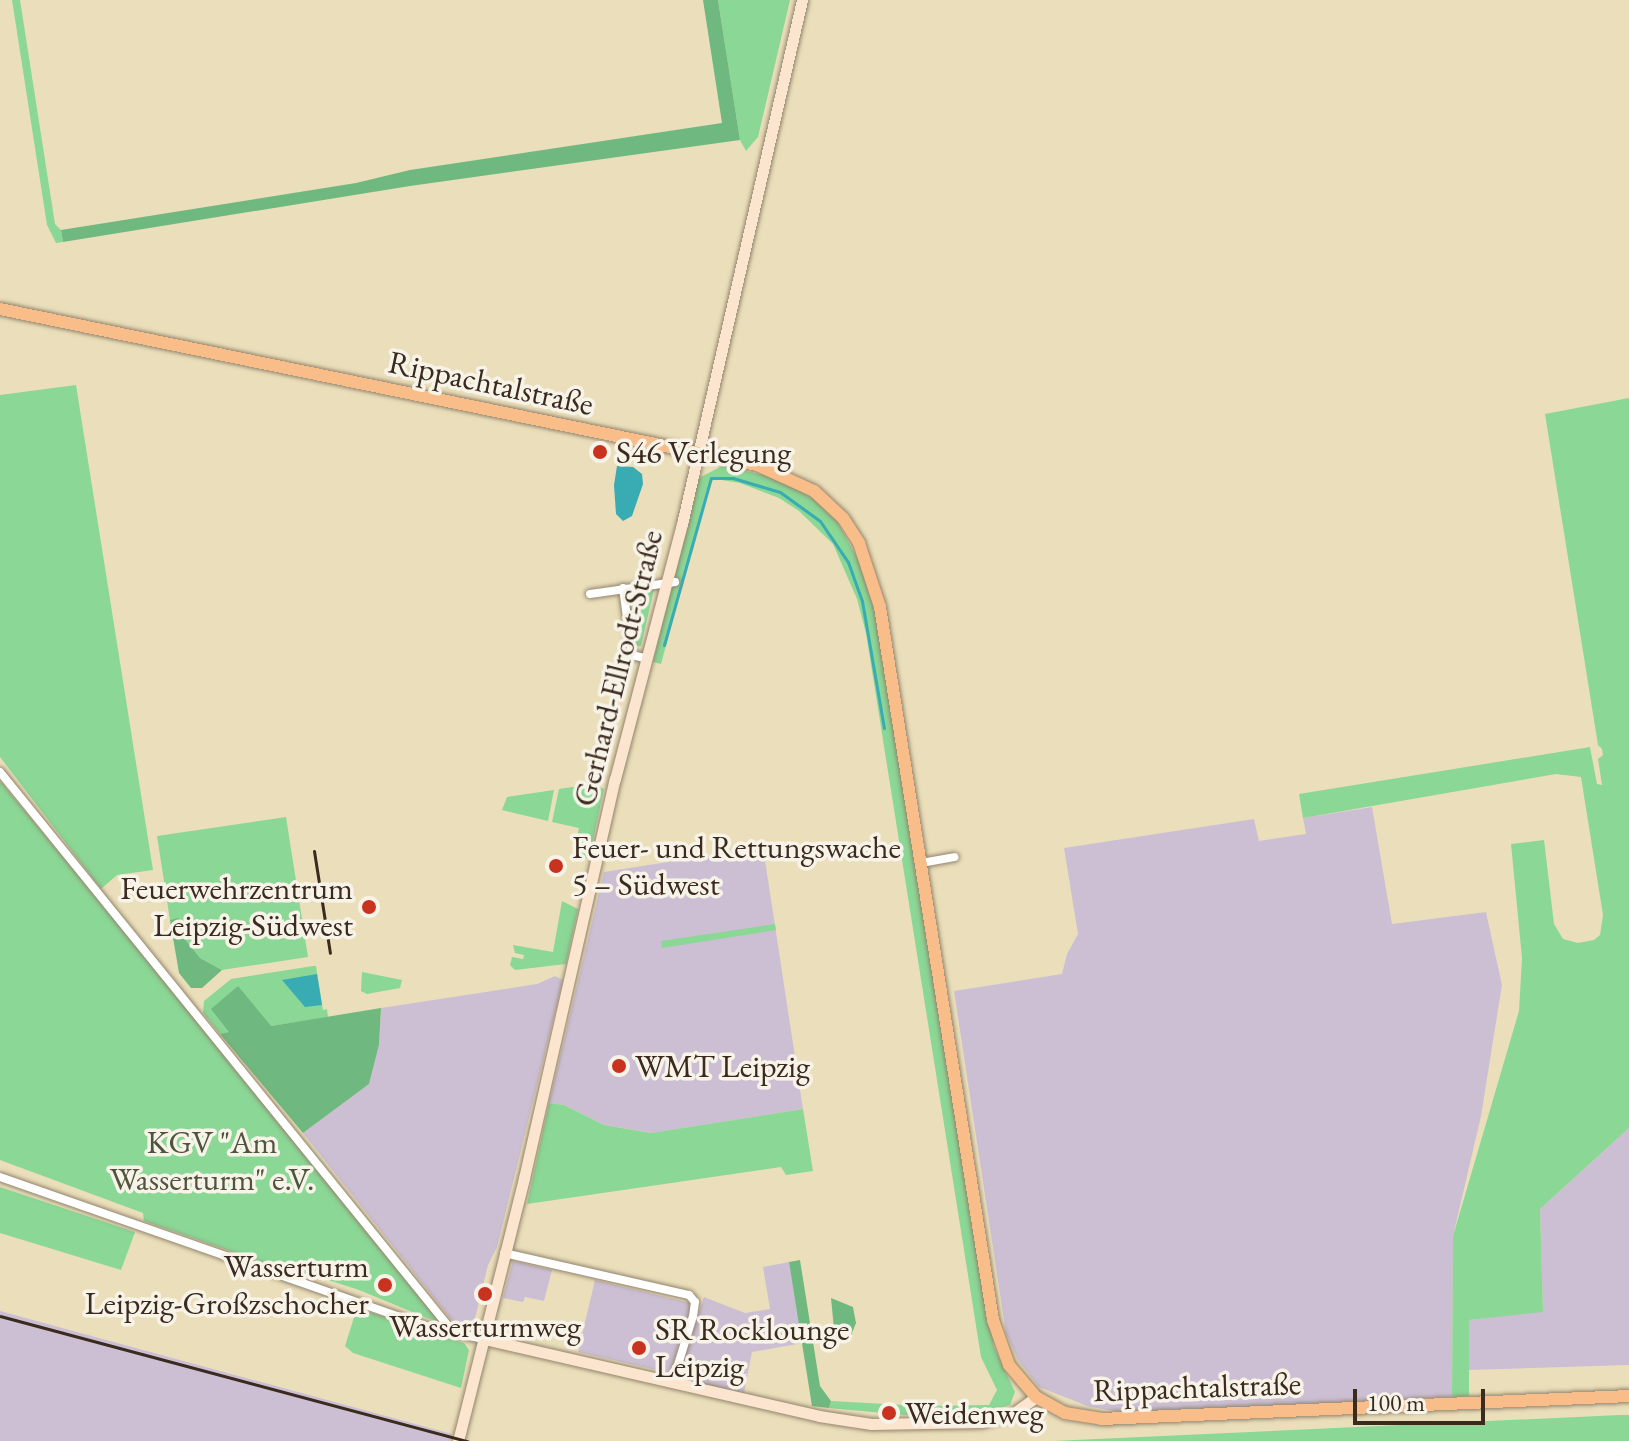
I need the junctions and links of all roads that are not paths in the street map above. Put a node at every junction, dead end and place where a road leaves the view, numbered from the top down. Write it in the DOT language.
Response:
graph roads {
  1 [pos="802,0"];
  2 [pos="0,309"];
  3 [pos="699,453"];
  4 [pos="671,582"];
  5 [pos="623,588"];
  6 [pos="590,594"];
  7 [pos="648,659"];
  8 [pos="0,772"];
  9 [pos="954,857"];
  10 [pos="921,863"];
  11 [pos="0,1177"];
  12 [pos="504,1253"];
  13 [pos="453,1332"];
  14 [pos="484,1339"];
  15 [pos="673,1381"];
  16 [pos="1629,1396"];
  17 [pos="1036,1397"];
  18 [pos="458,1441"];
  1 -- 3 [label="street, Gerhard-Ellrodt-Straße"];
  2 -- 3 [label="main road, Rippachtalstraße"];
  3 -- 4 [label="street, Gerhard-Ellrodt-Straße"];
  3 -- 10 [label="main road, Rippachtalstraße"];
  4 -- 5 [label="street"];
  4 -- 7 [label="street, Gerhard-Ellrodt-Straße"];
  5 -- 6 [label="street"];
  5 -- 7 [label="street"];
  7 -- 12 [label="street, Gerhard-Ellrodt-Straße"];
  8 -- 13 [label="street"];
  9 -- 10 [label="street"];
  10 -- 17 [label="main road, Rippachtalstraße"];
  11 -- 13 [label="street"];
  12 -- 14 [label="street, Gerhard-Ellrodt-Straße"];
  12 -- 15 [label="street"];
  13 -- 14 [label="street"];
  14 -- 15 [label="street"];
  14 -- 18 [label="street, Gerhard-Ellrodt-Straße"];
  15 -- 17 [label="street"];
  16 -- 17 [label="main road, Rippachtalstraße"];
}
